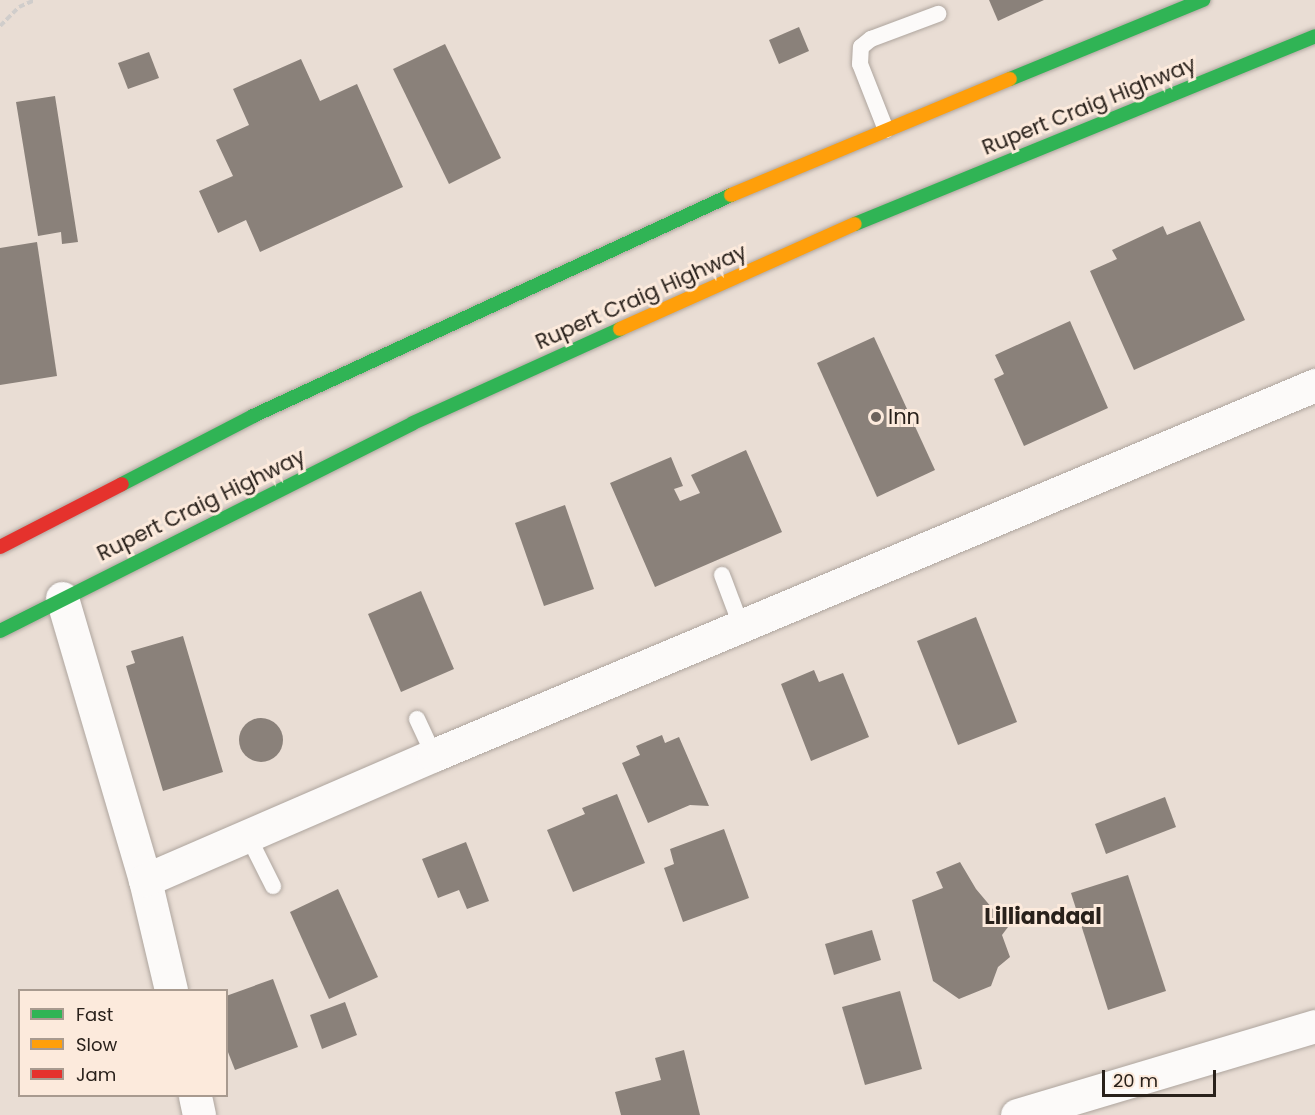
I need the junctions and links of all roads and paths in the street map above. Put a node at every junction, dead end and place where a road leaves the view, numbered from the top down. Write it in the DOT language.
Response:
graph roads {
  1 [pos="35,0"];
  2 [pos="1203,0"];
  3 [pos="1180,4"];
  4 [pos="938,14"];
  5 [pos="0,26"];
  6 [pos="1315,36"];
  7 [pos="886,130"];
  8 [pos="1315,385"];
  9 [pos="0,547"];
  10 [pos="722,575"];
  11 [pos="62,598"];
  12 [pos="742,628"];
  13 [pos="0,631"];
  14 [pos="417,719"];
  15 [pos="434,755"];
  16 [pos="248,836"];
  17 [pos="146,880"];
  18 [pos="273,886"];
  19 [pos="171,989"];
  20 [pos="1315,1026"];
  21 [pos="195,1097"];
  22 [pos="199,1115"];
  23 [pos="1017,1115"];
  1 -- 5 [label="path"];
  2 -- 3 [label="main road"];
  3 -- 7 [label="main road"];
  4 -- 7 [label="lane"];
  6 -- 11 [label="main road, Rupert Craig Highway"];
  7 -- 9 [label="main road"];
  8 -- 12 [label="street"];
  10 -- 12 [label="lane"];
  11 -- 13 [label="main road, Rupert Craig Highway"];
  11 -- 17 [label="street"];
  12 -- 15 [label="street"];
  14 -- 15 [label="lane"];
  15 -- 16 [label="street"];
  16 -- 17 [label="street"];
  16 -- 18 [label="lane"];
  17 -- 19 [label="street"];
  20 -- 23 [label="street"];
  21 -- 22 [label="street"];
}
